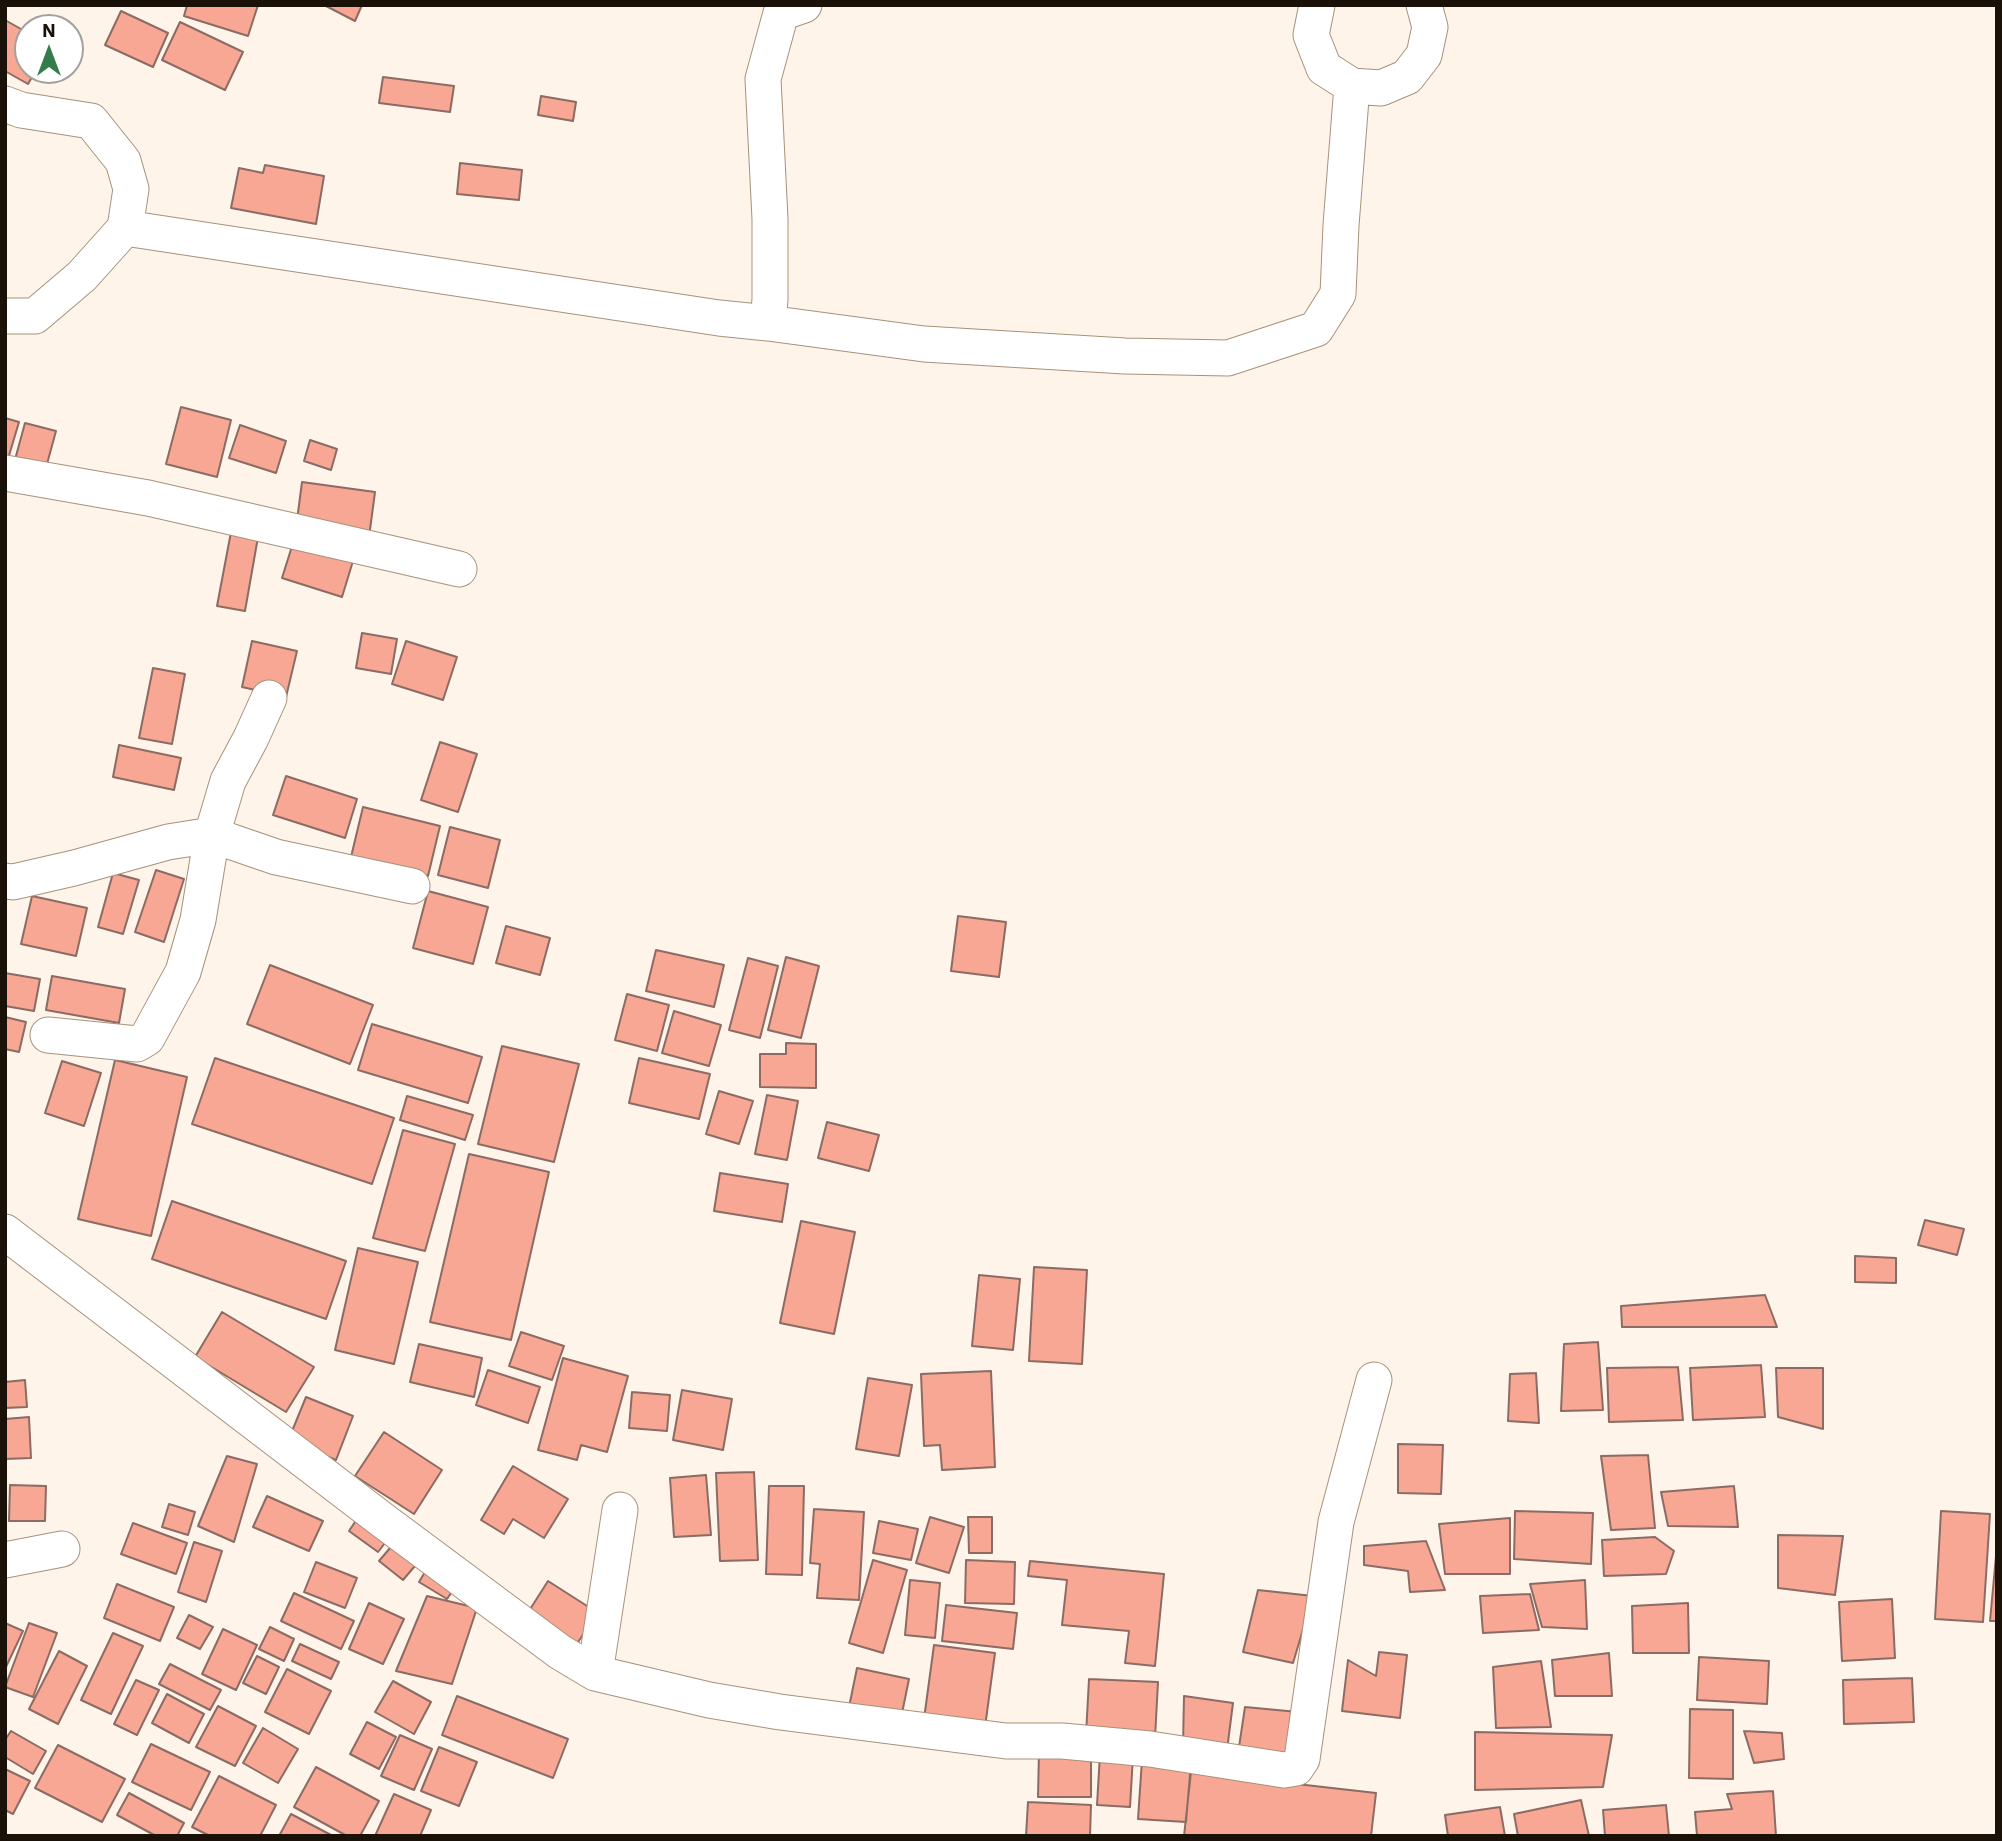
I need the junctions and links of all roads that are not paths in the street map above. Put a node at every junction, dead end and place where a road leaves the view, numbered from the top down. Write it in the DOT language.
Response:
graph roads {
  1 [pos="804,5"];
  2 [pos="1317,5"];
  3 [pos="1424,5"];
  4 [pos="1352,86"];
  5 [pos="5,104"];
  6 [pos="125,228"];
  7 [pos="5,316"];
  8 [pos="768,323"];
  9 [pos="5,473"];
  10 [pos="458,569"];
  11 [pos="269,698"];
  12 [pos="212,835"];
  13 [pos="5,881"];
  14 [pos="412,886"];
  15 [pos="48,1035"];
  16 [pos="5,1231"];
  17 [pos="1374,1380"];
  18 [pos="620,1510"];
  19 [pos="62,1549"];
  20 [pos="5,1560"];
  21 [pos="595,1673"];
  1 -- 8 [label="street"];
  2 -- 4 [label="street"];
  3 -- 4 [label="street"];
  4 -- 8 [label="street"];
  5 -- 6 [label="street"];
  6 -- 7 [label="street"];
  6 -- 8 [label="street"];
  9 -- 10 [label="street"];
  11 -- 12 [label="street"];
  12 -- 13 [label="street"];
  12 -- 14 [label="street"];
  12 -- 15 [label="street"];
  16 -- 21 [label="street"];
  17 -- 21 [label="street"];
  18 -- 21 [label="street"];
  19 -- 20 [label="street"];
}
